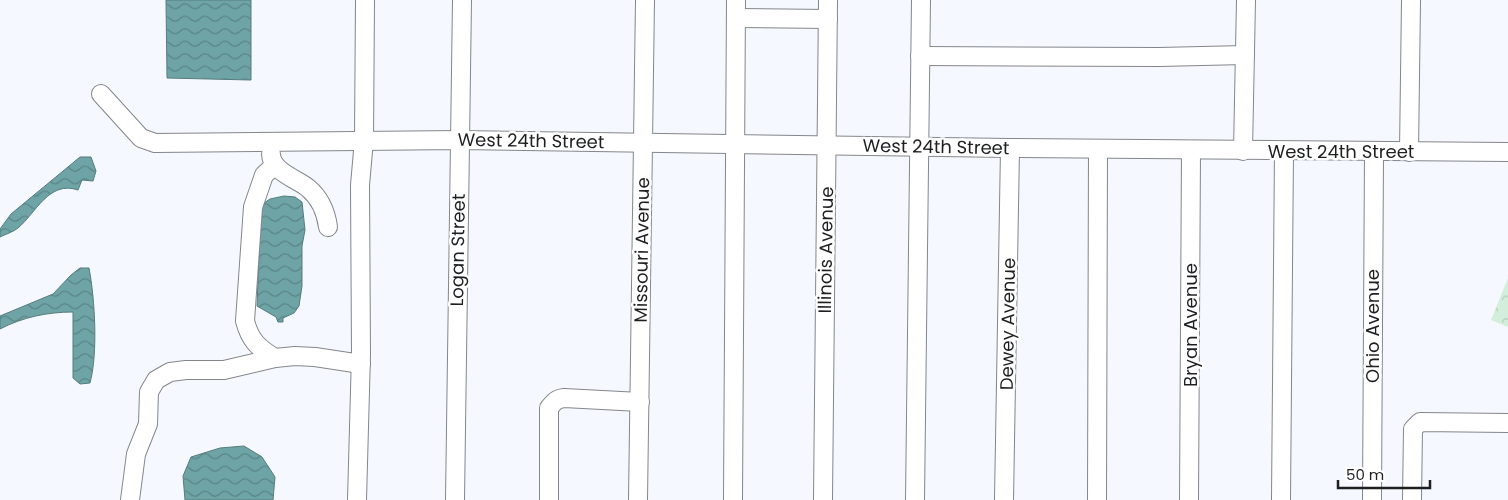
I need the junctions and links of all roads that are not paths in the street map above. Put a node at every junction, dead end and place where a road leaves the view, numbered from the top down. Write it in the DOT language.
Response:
graph roads {
  1 [pos="366,0"];
  2 [pos="462,0"];
  3 [pos="645,0"];
  4 [pos="736,0"];
  5 [pos="828,0"];
  6 [pos="921,0"];
  7 [pos="1246,0"];
  8 [pos="1410,0"];
  9 [pos="736,18"];
  10 [pos="828,19"];
  11 [pos="1244,55"];
  12 [pos="920,56"];
  13 [pos="101,94"];
  14 [pos="364,140"];
  15 [pos="460,140"];
  16 [pos="270,142"];
  17 [pos="643,143"];
  18 [pos="735,144"];
  19 [pos="826,145"];
  20 [pos="919,147"];
  21 [pos="1010,148"];
  22 [pos="1098,149"];
  23 [pos="1192,150"];
  24 [pos="1243,151"];
  25 [pos="1284,151"];
  26 [pos="1374,152"];
  27 [pos="1408,152"];
  28 [pos="1508,152"];
  29 [pos="275,165"];
  30 [pos="328,227"];
  31 [pos="275,358"];
  32 [pos="361,364"];
  33 [pos="640,402"];
  34 [pos="1508,423"];
  35 [pos="130,500"];
  36 [pos="357,500"];
  37 [pos="455,500"];
  38 [pos="549,500"];
  39 [pos="638,500"];
  40 [pos="732,500"];
  41 [pos="823,500"];
  42 [pos="915,500"];
  43 [pos="1004,500"];
  44 [pos="1096,500"];
  45 [pos="1189,500"];
  46 [pos="1281,500"];
  47 [pos="1372,500"];
  48 [pos="1412,500"];
  1 -- 14 [label="street"];
  2 -- 15 [label="street, Logan Street"];
  3 -- 17 [label="street, Missouri Avenue"];
  4 -- 9 [label="street"];
  5 -- 10 [label="street, Illinois Avenue"];
  6 -- 12 [label="street"];
  7 -- 11 [label="street"];
  8 -- 27 [label="street"];
  9 -- 10 [label="street"];
  9 -- 18 [label="street"];
  10 -- 19 [label="street, Illinois Avenue"];
  11 -- 12 [label="street"];
  11 -- 24 [label="street"];
  12 -- 20 [label="street"];
  13 -- 16 [label="street, West 24th Street"];
  14 -- 15 [label="street, West 24th Street"];
  14 -- 16 [label="street, West 24th Street"];
  14 -- 32 [label="street"];
  15 -- 17 [label="street, West 24th Street"];
  15 -- 37 [label="street, Logan Street"];
  16 -- 29 [label="street"];
  17 -- 18 [label="street, West 24th Street"];
  17 -- 33 [label="street, Missouri Avenue"];
  18 -- 19 [label="street, West 24th Street"];
  18 -- 40 [label="street"];
  19 -- 20 [label="street, West 24th Street"];
  19 -- 41 [label="street, Illinois Avenue"];
  20 -- 21 [label="street, West 24th Street"];
  20 -- 42 [label="street"];
  21 -- 22 [label="street, West 24th Street"];
  21 -- 43 [label="street, Dewey Avenue"];
  22 -- 23 [label="street, West 24th Street"];
  22 -- 44 [label="street"];
  23 -- 24 [label="street, West 24th Street"];
  23 -- 45 [label="street, Bryan Avenue"];
  24 -- 25 [label="street, West 24th Street"];
  25 -- 26 [label="street, West 24th Street"];
  25 -- 46 [label="street"];
  26 -- 27 [label="street, West 24th Street"];
  26 -- 47 [label="street, Ohio Avenue"];
  27 -- 28 [label="street, West 24th Street"];
  29 -- 30 [label="street"];
  29 -- 31 [label="street"];
  31 -- 32 [label="street"];
  31 -- 35 [label="street"];
  32 -- 36 [label="street"];
  33 -- 38 [label="street"];
  33 -- 39 [label="street, Missouri Avenue"];
  34 -- 48 [label="street"];
}
